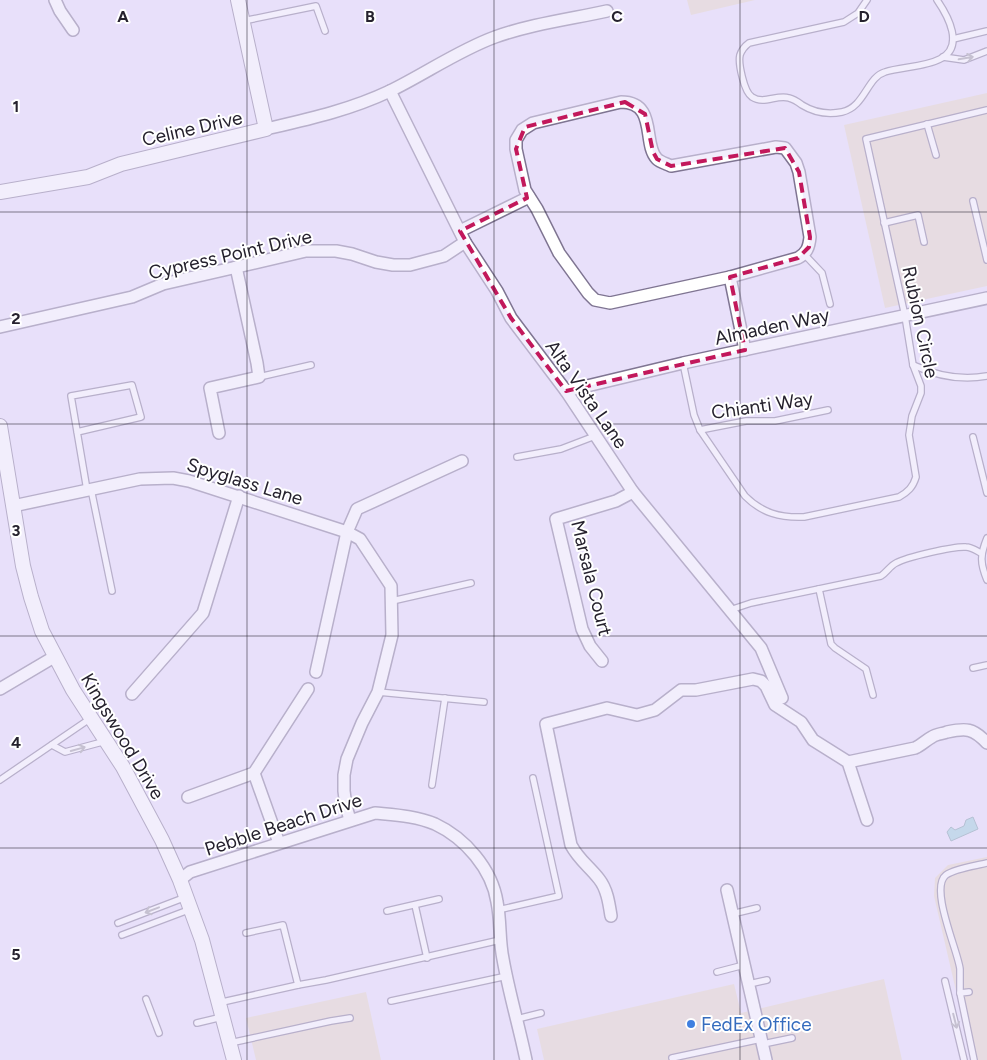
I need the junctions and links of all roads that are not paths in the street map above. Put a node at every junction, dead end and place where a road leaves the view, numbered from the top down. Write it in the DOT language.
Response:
graph roads {
  1 [pos="55,0"];
  2 [pos="238,0"];
  3 [pos="867,0"];
  4 [pos="939,1"];
  5 [pos="607,11"];
  6 [pos="243,21"];
  7 [pos="73,30"];
  8 [pos="325,30"];
  9 [pos="987,31"];
  10 [pos="953,39"];
  11 [pos="987,51"];
  12 [pos="943,57"];
  13 [pos="390,91"];
  14 [pos="987,110"];
  15 [pos="928,124"];
  16 [pos="266,130"];
  17 [pos="936,156"];
  18 [pos="0,192"];
  19 [pos="529,197"];
  20 [pos="973,201"];
  21 [pos="884,222"];
  22 [pos="460,231"];
  23 [pos="465,242"];
  24 [pos="924,242"];
  25 [pos="804,255"];
  26 [pos="987,260"];
  27 [pos="236,267"];
  28 [pos="730,277"];
  29 [pos="987,298"];
  30 [pos="830,304"];
  31 [pos="905,316"];
  32 [pos="0,326"];
  33 [pos="745,350"];
  34 [pos="683,364"];
  35 [pos="311,365"];
  36 [pos="912,365"];
  37 [pos="987,376"];
  38 [pos="258,377"];
  39 [pos="566,392"];
  40 [pos="828,410"];
  41 [pos="0,426"];
  42 [pos="700,430"];
  43 [pos="77,432"];
  44 [pos="219,433"];
  45 [pos="595,436"];
  46 [pos="973,437"];
  47 [pos="517,456"];
  48 [pos="462,461"];
  49 [pos="89,490"];
  50 [pos="633,492"];
  51 [pos="987,493"];
  52 [pos="239,496"];
  53 [pos="13,506"];
  54 [pos="347,532"];
  55 [pos="987,538"];
  56 [pos="981,553"];
  57 [pos="987,580"];
  58 [pos="471,583"];
  59 [pos="819,589"];
  60 [pos="112,591"];
  61 [pos="392,601"];
  62 [pos="730,610"];
  63 [pos="54,657"];
  64 [pos="602,662"];
  65 [pos="987,665"];
  66 [pos="973,668"];
  67 [pos="316,672"];
  68 [pos="308,688"];
  69 [pos="0,689"];
  70 [pos="378,692"];
  71 [pos="132,694"];
  72 [pos="873,695"];
  73 [pos="446,698"];
  74 [pos="782,698"];
  75 [pos="484,702"];
  76 [pos="91,718"];
  77 [pos="106,741"];
  78 [pos="987,743"];
  79 [pos="52,745"];
  80 [pos="848,762"];
  81 [pos="254,773"];
  82 [pos="533,778"];
  83 [pos="0,780"];
  84 [pos="432,785"];
  85 [pos="188,797"];
  86 [pos="350,820"];
  87 [pos="867,820"];
  88 [pos="279,843"];
  89 [pos="987,863"];
  90 [pos="180,880"];
  91 [pos="727,890"];
  92 [pos="439,899"];
  93 [pos="188,903"];
  94 [pos="415,905"];
  95 [pos="757,908"];
  96 [pos="498,910"];
  97 [pos="387,911"];
  98 [pos="732,914"];
  99 [pos="611,916"];
  100 [pos="118,923"];
  101 [pos="246,934"];
  102 [pos="122,935"];
  103 [pos="500,940"];
  104 [pos="427,958"];
  105 [pos="744,965"];
  106 [pos="717,972"];
  107 [pos="506,976"];
  108 [pos="767,980"];
  109 [pos="945,981"];
  110 [pos="749,984"];
  111 [pos="298,985"];
  112 [pos="969,992"];
  113 [pos="960,993"];
  114 [pos="146,999"];
  115 [pos="391,1001"];
  116 [pos="218,1003"];
  117 [pos="541,1013"];
  118 [pos="222,1018"];
  119 [pos="350,1018"];
  120 [pos="517,1019"];
  121 [pos="197,1023"];
  122 [pos="159,1033"];
  123 [pos="792,1038"];
  124 [pos="762,1042"];
  125 [pos="228,1043"];
  126 [pos="672,1058"];
  127 [pos="234,1060"];
  128 [pos="526,1060"];
  129 [pos="766,1060"];
  130 [pos="964,1060"];
  131 [pos="974,1060"];
  1 -- 7 [label="street"];
  2 -- 6 [label="street"];
  3 -- 12 [label="lane"];
  4 -- 10 [label="lane"];
  5 -- 13 [label="street, Celine Drive"];
  6 -- 8 [label="lane"];
  6 -- 16 [label="street"];
  9 -- 10 [label="lane"];
  10 -- 12 [label="lane"];
  12 -- 11 [label="lane, one-way"];
  13 -- 16 [label="street, Celine Drive"];
  13 -- 22 [label="street, Alta Vista Lane"];
  14 -- 15 [label="lane, Rubion Circle"];
  15 -- 17 [label="lane"];
  15 -- 21 [label="lane, Rubion Circle"];
  16 -- 18 [label="street, Celine Drive"];
  19 -- 22 [label="street"];
  19 -- 25 [label="street"];
  19 -- 28 [label="street"];
  20 -- 26 [label="lane"];
  21 -- 24 [label="lane"];
  21 -- 31 [label="lane, Rubion Circle"];
  22 -- 23 [label="street, Alta Vista Lane"];
  23 -- 27 [label="street, Cypress Point Drive"];
  23 -- 39 [label="street, Alta Vista Lane"];
  25 -- 28 [label="street"];
  25 -- 30 [label="lane"];
  27 -- 32 [label="street, Cypress Point Drive"];
  27 -- 38 [label="street"];
  28 -- 33 [label="street"];
  29 -- 31 [label="street, Almaden Way"];
  31 -- 33 [label="street, Almaden Way"];
  31 -- 36 [label="lane, Rubion Circle"];
  33 -- 34 [label="street, Almaden Way"];
  34 -- 39 [label="street, Almaden Way"];
  34 -- 42 [label="lane, Rubion Circle"];
  35 -- 38 [label="lane"];
  36 -- 37 [label="lane"];
  36 -- 42 [label="lane, Rubion Circle"];
  38 -- 44 [label="street"];
  39 -- 45 [label="street, Alta Vista Lane"];
  40 -- 42 [label="lane, Chianti Way"];
  41 -- 53 [label="street, Kingswood Drive"];
  43 -- 43 [label="lane"];
  43 -- 49 [label="lane"];
  45 -- 47 [label="lane"];
  45 -- 50 [label="street, Alta Vista Lane"];
  46 -- 51 [label="lane"];
  48 -- 54 [label="street"];
  49 -- 52 [label="street, Spyglass Lane"];
  49 -- 53 [label="street, Spyglass Lane"];
  49 -- 60 [label="lane"];
  50 -- 62 [label="street, Alta Vista Lane"];
  50 -- 64 [label="street, Marsala Court"];
  52 -- 54 [label="street, Spyglass Lane"];
  52 -- 71 [label="street"];
  53 -- 63 [label="street, Kingswood Drive"];
  54 -- 61 [label="street, Spyglass Lane"];
  54 -- 67 [label="street"];
  55 -- 56 [label="lane"];
  56 -- 57 [label="lane"];
  56 -- 59 [label="lane"];
  58 -- 61 [label="lane"];
  59 -- 62 [label="lane"];
  59 -- 72 [label="lane"];
  61 -- 70 [label="street, Spyglass Lane"];
  62 -- 74 [label="street, Alta Vista Lane"];
  63 -- 69 [label="street"];
  63 -- 76 [label="street, Kingswood Drive"];
  65 -- 66 [label="lane"];
  68 -- 81 [label="street"];
  70 -- 73 [label="lane"];
  70 -- 86 [label="street, Spyglass Lane"];
  73 -- 75 [label="lane"];
  73 -- 84 [label="lane"];
  76 -- 77 [label="street, Kingswood Drive"];
  76 -- 79 [label="lane"];
  79 -- 77 [label="lane, one-way"];
  77 -- 90 [label="street, Kingswood Drive"];
  78 -- 80 [label="street"];
  79 -- 83 [label="lane"];
  80 -- 87 [label="street"];
  80 -- 99 [label="street"];
  81 -- 85 [label="street"];
  81 -- 88 [label="street"];
  82 -- 96 [label="lane"];
  86 -- 88 [label="street, Pebble Beach Drive"];
  86 -- 96 [label="street, Pebble Beach Drive"];
  88 -- 90 [label="street, Pebble Beach Drive"];
  89 -- 113 [label="lane"];
  90 -- 93 [label="street, Kingswood Drive"];
  91 -- 98 [label="street"];
  92 -- 94 [label="lane"];
  93 -- 100 [label="lane, one-way"];
  93 -- 102 [label="lane"];
  93 -- 116 [label="street, Kingswood Drive"];
  94 -- 97 [label="lane"];
  94 -- 104 [label="lane"];
  95 -- 98 [label="lane"];
  96 -- 103 [label="street, Pebble Beach Drive"];
  98 -- 105 [label="street"];
  101 -- 111 [label="lane"];
  103 -- 104 [label="lane"];
  103 -- 107 [label="street, Pebble Beach Drive"];
  104 -- 111 [label="lane"];
  105 -- 106 [label="lane"];
  105 -- 110 [label="street"];
  107 -- 115 [label="lane"];
  107 -- 120 [label="street, Pebble Beach Drive"];
  108 -- 110 [label="lane"];
  109 -- 130 [label="lane, one-way"];
  110 -- 124 [label="street"];
  111 -- 116 [label="lane"];
  112 -- 113 [label="lane"];
  113 -- 131 [label="lane"];
  114 -- 122 [label="lane"];
  116 -- 118 [label="street, Kingswood Drive"];
  117 -- 120 [label="lane"];
  118 -- 121 [label="lane"];
  118 -- 125 [label="street, Kingswood Drive"];
  119 -- 125 [label="lane"];
  120 -- 128 [label="street, Pebble Beach Drive"];
  123 -- 124 [label="lane"];
  124 -- 126 [label="lane"];
  124 -- 129 [label="street"];
  125 -- 127 [label="street, Kingswood Drive"];
}
